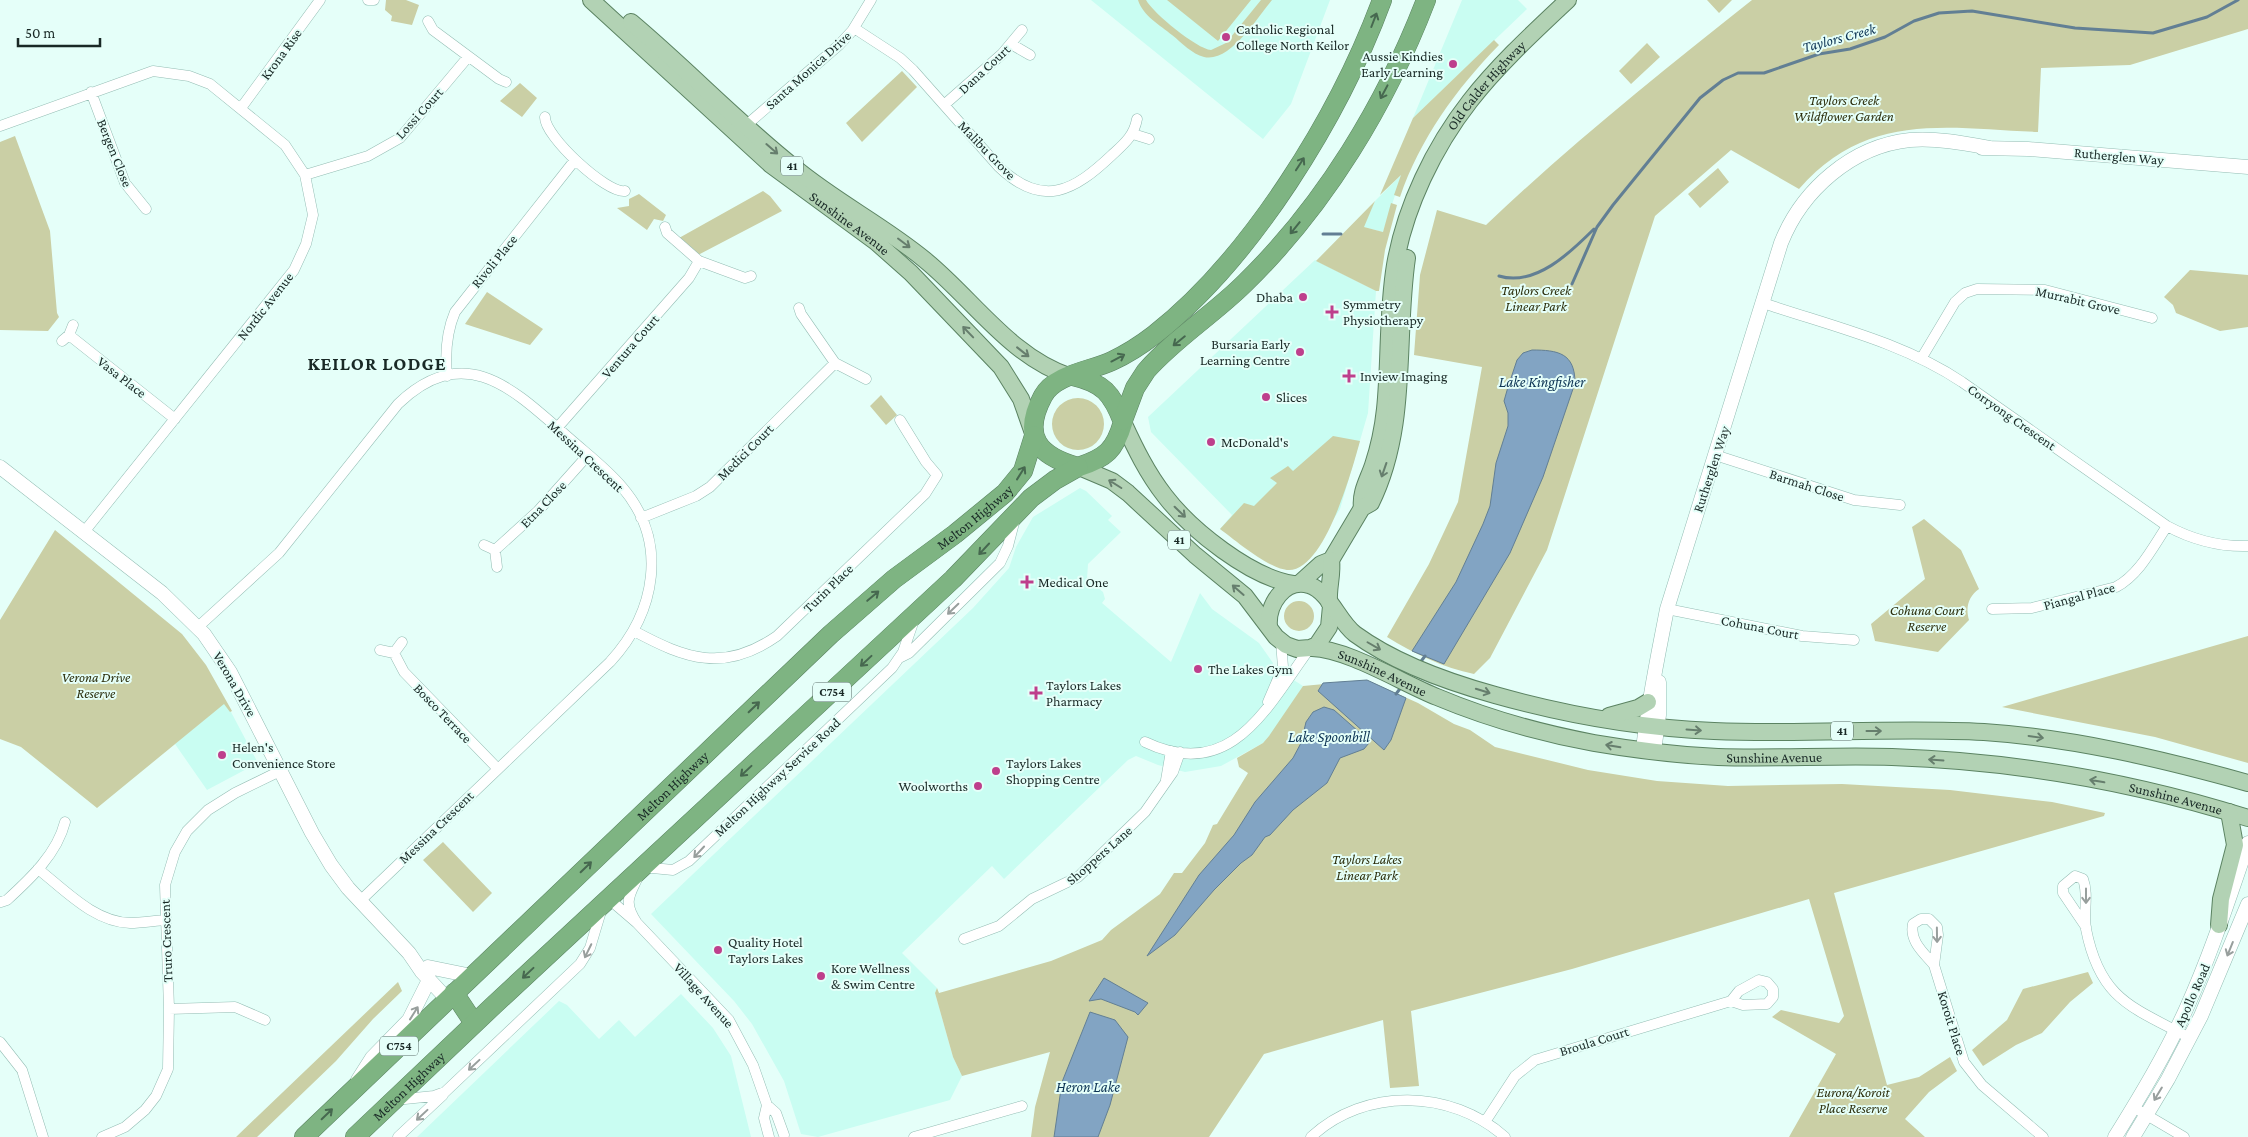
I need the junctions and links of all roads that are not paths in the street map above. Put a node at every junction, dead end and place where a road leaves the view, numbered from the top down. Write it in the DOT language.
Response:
graph roads {
  1 [pos="320,0"];
  2 [pos="368,0"];
  3 [pos="374,0"];
  4 [pos="591,0"];
  5 [pos="604,0"];
  6 [pos="870,0"];
  7 [pos="1382,0"];
  8 [pos="1426,0"];
  9 [pos="1568,0"];
  10 [pos="428,21"];
  11 [pos="854,28"];
  12 [pos="1022,30"];
  13 [pos="1011,44"];
  14 [pos="1030,55"];
  15 [pos="468,57"];
  16 [pos="506,82"];
  17 [pos="91,92"];
  18 [pos="944,105"];
  19 [pos="241,108"];
  20 [pos="545,117"];
  21 [pos="1137,119"];
  22 [pos="0,126"];
  23 [pos="741,130"];
  24 [pos="1133,134"];
  25 [pos="1148,139"];
  26 [pos="575,160"];
  27 [pos="2248,167"];
  28 [pos="305,175"];
  29 [pos="625,191"];
  30 [pos="146,209"];
  31 [pos="665,226"];
  32 [pos="699,261"];
  33 [pos="751,276"];
  34 [pos="1764,303"];
  35 [pos="799,308"];
  36 [pos="2152,318"];
  37 [pos="68,334"];
  38 [pos="1921,359"];
  39 [pos="835,364"];
  40 [pos="447,376"];
  41 [pos="1072,376"];
  42 [pos="866,379"];
  43 [pos="175,419"];
  44 [pos="900,420"];
  45 [pos="1123,421"];
  46 [pos="557,428"];
  47 [pos="1033,434"];
  48 [pos="588,455"];
  49 [pos="1715,455"];
  50 [pos="1079,467"];
  51 [pos="0,468"];
  52 [pos="1900,505"];
  53 [pos="1017,513"];
  54 [pos="641,518"];
  55 [pos="2167,526"];
  56 [pos="84,532"];
  57 [pos="484,545"];
  58 [pos="2248,546"];
  59 [pos="495,550"];
  60 [pos="1330,560"];
  61 [pos="497,567"];
  62 [pos="1296,584"];
  63 [pos="1330,604"];
  64 [pos="1667,608"];
  65 [pos="1992,609"];
  66 [pos="918,612"];
  67 [pos="198,627"];
  68 [pos="1268,627"];
  69 [pos="634,631"];
  70 [pos="1854,640"];
  71 [pos="402,642"];
  72 [pos="1281,642"];
  73 [pos="1311,648"];
  74 [pos="380,650"];
  75 [pos="394,653"];
  76 [pos="899,658"];
  77 [pos="1658,661"];
  78 [pos="1648,702"];
  79 [pos="1600,718"];
  80 [pos="1260,719"];
  81 [pos="1652,726"];
  82 [pos="1145,742"];
  83 [pos="1648,751"];
  84 [pos="1175,752"];
  85 [pos="498,769"];
  86 [pos="280,771"];
  87 [pos="2248,783"];
  88 [pos="2229,812"];
  89 [pos="2248,818"];
  90 [pos="65,822"];
  91 [pos="2248,843"];
  92 [pos="642,867"];
  93 [pos="38,869"];
  94 [pos="360,900"];
  95 [pos="1,902"];
  96 [pos="606,902"];
  97 [pos="2248,904"];
  98 [pos="165,920"];
  99 [pos="637,923"];
  100 [pos="2219,925"];
  101 [pos="2086,927"];
  102 [pos="964,939"];
  103 [pos="1934,965"];
  104 [pos="429,973"];
  105 [pos="472,976"];
  106 [pos="451,996"];
  107 [pos="1731,1001"];
  108 [pos="169,1009"];
  109 [pos="265,1020"];
  110 [pos="474,1023"];
  111 [pos="2176,1031"];
  112 [pos="2190,1038"];
  113 [pos="0,1042"];
  114 [pos="351,1092"];
  115 [pos="445,1092"];
  116 [pos="394,1100"];
  117 [pos="767,1105"];
  118 [pos="1022,1106"];
  119 [pos="2133,1107"];
  120 [pos="2146,1115"];
  121 [pos="1485,1122"];
  122 [pos="370,1129"];
  123 [pos="785,1136"];
  124 [pos="43,1137"];
  125 [pos="102,1137"];
  126 [pos="304,1137"];
  127 [pos="355,1137"];
  128 [pos="398,1137"];
  129 [pos="769,1137"];
  130 [pos="773,1137"];
  131 [pos="914,1137"];
  132 [pos="1311,1137"];
  133 [pos="1505,1137"];
  134 [pos="2043,1137"];
  135 [pos="2115,1137"];
  136 [pos="2132,1137"];
  137 [pos="2184,1137"];
  1 -- 19 [label="street, Krona Rise"];
  2 -- 3 [label="street"];
  4 -- 23 [label="main road, Sunshine Avenue / 41"];
  5 -- 23 [label="main road, Sunshine Avenue / 41"];
  6 -- 11 [label="street, Santa Monica Drive"];
  41 -- 7 [label="highway, one-way"];
  8 -- 45 [label="highway, one-way"];
  9 -- 60 [label="main road, Old Calder Highway"];
  10 -- 15 [label="street"];
  11 -- 18 [label="street, Malibu Grove"];
  11 -- 23 [label="street, Santa Monica Drive"];
  12 -- 13 [label="street, Dana Court"];
  13 -- 14 [label="street"];
  13 -- 18 [label="street, Dana Court"];
  15 -- 16 [label="street"];
  15 -- 28 [label="street, Lossi Court"];
  17 -- 19 [label="street, Nordic Avenue"];
  17 -- 22 [label="street, Nordic Avenue"];
  17 -- 30 [label="street, Bergen Close"];
  18 -- 24 [label="street, Malibu Grove"];
  19 -- 28 [label="street, Nordic Avenue"];
  20 -- 26 [label="street"];
  21 -- 24 [label="street"];
  23 -- 41 [label="main road, Sunshine Avenue / 41, one-way"];
  47 -- 23 [label="main road, Sunshine Avenue / 41, one-way"];
  24 -- 25 [label="street"];
  26 -- 29 [label="street"];
  26 -- 40 [label="street, Rivoli Place"];
  27 -- 34 [label="street, Rutherglen Way"];
  28 -- 43 [label="street, Nordic Avenue"];
  31 -- 32 [label="street"];
  32 -- 33 [label="street"];
  32 -- 46 [label="street, Ventura Court"];
  34 -- 38 [label="street, Corryong Crescent"];
  34 -- 49 [label="street, Rutherglen Way"];
  35 -- 39 [label="street"];
  36 -- 38 [label="street, Murrabit Grove"];
  37 -- 43 [label="street, Vasa Place"];
  38 -- 55 [label="street, Corryong Crescent"];
  39 -- 42 [label="street"];
  39 -- 54 [label="street, Medici Court"];
  40 -- 46 [label="street, Messina Crescent"];
  40 -- 67 [label="street, Messina Crescent"];
  41 -- 45 [label="highway, 41"];
  41 -- 47 [label="highway"];
  43 -- 56 [label="street, Nordic Avenue"];
  44 -- 69 [label="street, Turin Place"];
  45 -- 50 [label="highway"];
  45 -- 62 [label="main road, 41, one-way"];
  46 -- 48 [label="street, Messina Crescent"];
  47 -- 50 [label="highway, 41"];
  105 -- 47 [label="highway, Melton Highway / C754, one-way"];
  48 -- 54 [label="street, Messina Crescent"];
  48 -- 59 [label="street, Etna Close"];
  49 -- 52 [label="street, Barmah Close"];
  49 -- 64 [label="street, Rutherglen Way"];
  50 -- 53 [label="highway, Melton Highway / C754"];
  68 -- 50 [label="main road, 41, one-way"];
  51 -- 56 [label="street, Verona Drive"];
  53 -- 66 [label="highway, Melton Highway / C754, one-way"];
  53 -- 76 [label="street, Melton Highway Service Road, one-way"];
  54 -- 69 [label="street, Messina Crescent"];
  55 -- 58 [label="street, Corryong Crescent"];
  55 -- 65 [label="street, Piangal Place"];
  56 -- 67 [label="street, Verona Drive"];
  57 -- 59 [label="street"];
  59 -- 61 [label="street"];
  60 -- 62 [label="main road, Old Calder Highway"];
  60 -- 63 [label="main road, Old Calder Highway"];
  62 -- 63 [label="main road, 41"];
  62 -- 68 [label="main road"];
  63 -- 73 [label="main road"];
  63 -- 79 [label="main road, Sunshine Avenue / 41, one-way"];
  64 -- 70 [label="street, Cohuna Court"];
  64 -- 77 [label="street, Rutherglen Way"];
  66 -- 76 [label="street, Melton Highway Service Road"];
  66 -- 92 [label="highway, Melton Highway / C754, one-way"];
  67 -- 86 [label="street, Verona Drive"];
  68 -- 72 [label="main road, 41"];
  69 -- 85 [label="street, Messina Crescent"];
  71 -- 75 [label="street"];
  72 -- 73 [label="main road, 41"];
  72 -- 80 [label="street"];
  73 -- 80 [label="street"];
  83 -- 73 [label="main road, Sunshine Avenue / 41, one-way"];
  74 -- 75 [label="street"];
  75 -- 85 [label="street, Bosco Terrace"];
  76 -- 92 [label="street, Melton Highway Service Road, one-way"];
  77 -- 78 [label="street, Rutherglen Way"];
  77 -- 81 [label="street, Rutherglen Way"];
  78 -- 79 [label="main road"];
  78 -- 81 [label="street, Rutherglen Way"];
  79 -- 81 [label="main road, Sunshine Avenue / 41"];
  80 -- 84 [label="street"];
  81 -- 83 [label="street, Rutherglen Way"];
  81 -- 87 [label="main road, Sunshine Avenue / 41, one-way"];
  82 -- 84 [label="street"];
  88 -- 83 [label="main road, Sunshine Avenue / 41, one-way"];
  84 -- 102 [label="street, Shoppers Lane"];
  85 -- 94 [label="street, Messina Crescent"];
  86 -- 94 [label="street, Verona Drive"];
  86 -- 98 [label="street, Truro Crescent"];
  88 -- 89 [label="main road, Sunshine Avenue / 41"];
  88 -- 100 [label="main road"];
  90 -- 93 [label="street"];
  91 -- 100 [label="street, Apollo Road"];
  92 -- 96 [label="highway, Melton Highway / C754"];
  92 -- 99 [label="street, Village Avenue"];
  93 -- 95 [label="street"];
  93 -- 98 [label="street"];
  94 -- 104 [label="street, Verona Drive"];
  96 -- 99 [label="street, Village Avenue"];
  96 -- 110 [label="highway, Melton Highway / C754, one-way"];
  96 -- 115 [label="street, one-way"];
  97 -- 112 [label="street, Apollo Road, one-way"];
  98 -- 108 [label="street, Truro Crescent"];
  99 -- 117 [label="street, Village Avenue"];
  100 -- 111 [label="street, Apollo Road"];
  101 -- 111 [label="street"];
  103 -- 134 [label="street, Koroit Place"];
  104 -- 105 [label="street"];
  104 -- 106 [label="street, Verona Drive"];
  114 -- 104 [label="street, one-way"];
  105 -- 106 [label="highway, Melton Highway / C754"];
  106 -- 110 [label="highway"];
  106 -- 114 [label="highway, Melton Highway / C754"];
  107 -- 121 [label="street, Broula Court"];
  108 -- 109 [label="street"];
  108 -- 125 [label="street, Truro Crescent"];
  110 -- 116 [label="highway, Melton Highway / C754"];
  111 -- 112 [label="street"];
  111 -- 119 [label="street, Apollo Road"];
  112 -- 120 [label="street, Apollo Road, one-way"];
  113 -- 124 [label="street"];
  126 -- 114 [label="highway, Melton Highway / C754, one-way"];
  115 -- 116 [label="street"];
  115 -- 128 [label="street, one-way"];
  116 -- 122 [label="highway, Melton Highway / C754"];
  117 -- 123 [label="street, Village Avenue"];
  117 -- 129 [label="street, Village Avenue"];
  118 -- 131 [label="street"];
  119 -- 120 [label="street"];
  119 -- 135 [label="street, Apollo Road"];
  120 -- 136 [label="street, Apollo Road"];
  120 -- 137 [label="street"];
  121 -- 132 [label="street"];
  121 -- 133 [label="street"];
  122 -- 127 [label="highway, Melton Highway / C754"];
  123 -- 130 [label="street"];
}
